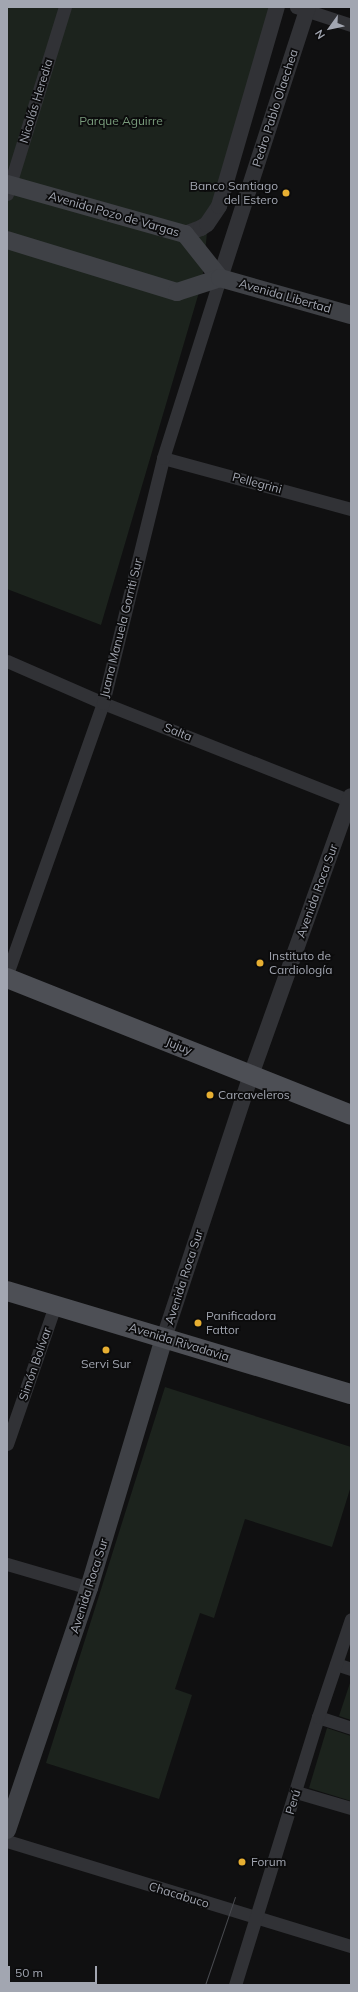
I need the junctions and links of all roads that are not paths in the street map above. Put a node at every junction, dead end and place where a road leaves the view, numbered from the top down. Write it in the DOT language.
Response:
graph roads {
  1 [pos="65,7"];
  2 [pos="277,7"];
  3 [pos="304,8"];
  4 [pos="351,25"];
  5 [pos="8,188"];
  6 [pos="185,234"];
  7 [pos="7,240"];
  8 [pos="220,278"];
  9 [pos="351,315"];
  10 [pos="163,458"];
  11 [pos="351,509"];
  12 [pos="7,661"];
  13 [pos="103,703"];
  14 [pos="351,799"];
  15 [pos="7,974"];
  16 [pos="7,978"];
  17 [pos="251,1075"];
  18 [pos="351,1115"];
  19 [pos="7,1291"];
  20 [pos="55,1305"];
  21 [pos="164,1338"];
  22 [pos="351,1394"];
  23 [pos="7,1444"];
  24 [pos="7,1564"];
  25 [pos="89,1588"];
  26 [pos="351,1619"];
  27 [pos="336,1664"];
  28 [pos="351,1669"];
  29 [pos="318,1717"];
  30 [pos="351,1728"];
  31 [pos="296,1792"];
  32 [pos="351,1808"];
  33 [pos="7,1830"];
  34 [pos="7,1841"];
  35 [pos="256,1918"];
  36 [pos="351,1946"];
  37 [pos="234,1985"];
  1 -- 5 [label="street, Nicolás Heredia"];
  2 -- 6 [label="street, Pedro Pablo Olaechea"];
  3 -- 4 [label="street"];
  3 -- 8 [label="street, Pedro Pablo Olaechea"];
  5 -- 6 [label="main road, Avenida Pozo de Vargas"];
  6 -- 8 [label="main road, Avenida Pozo de Vargas"];
  7 -- 8 [label="main road"];
  8 -- 9 [label="main road, Avenida Libertad"];
  8 -- 10 [label="street, Juana Manuela Gorriti Sur"];
  10 -- 11 [label="street, Pellegrini"];
  10 -- 13 [label="street, Juana Manuela Gorriti Sur"];
  12 -- 13 [label="street, Salta"];
  13 -- 14 [label="street, Salta"];
  13 -- 15 [label="street, Juana Manuela Gorriti Sur"];
  14 -- 17 [label="street, Avenida Roca Sur"];
  16 -- 17 [label="main road, Jujuy"];
  17 -- 18 [label="main road, Jujuy"];
  17 -- 21 [label="street, Avenida Roca Sur"];
  19 -- 20 [label="main road, Avenida Rivadavia"];
  20 -- 21 [label="main road, Avenida Rivadavia"];
  20 -- 23 [label="street, Simón Bolívar"];
  21 -- 22 [label="main road, Avenida Rivadavia"];
  21 -- 25 [label="main road, Avenida Roca Sur"];
  24 -- 25 [label="street"];
  25 -- 33 [label="main road, Avenida Roca Sur"];
  26 -- 27 [label="street, Perú"];
  27 -- 28 [label="street"];
  27 -- 29 [label="street, Perú"];
  29 -- 30 [label="street"];
  29 -- 31 [label="street, Perú"];
  31 -- 32 [label="street"];
  31 -- 35 [label="street, Perú"];
  34 -- 35 [label="street, Chacabuco"];
  35 -- 36 [label="street, Chacabuco"];
  35 -- 37 [label="street, Perú"];
}
